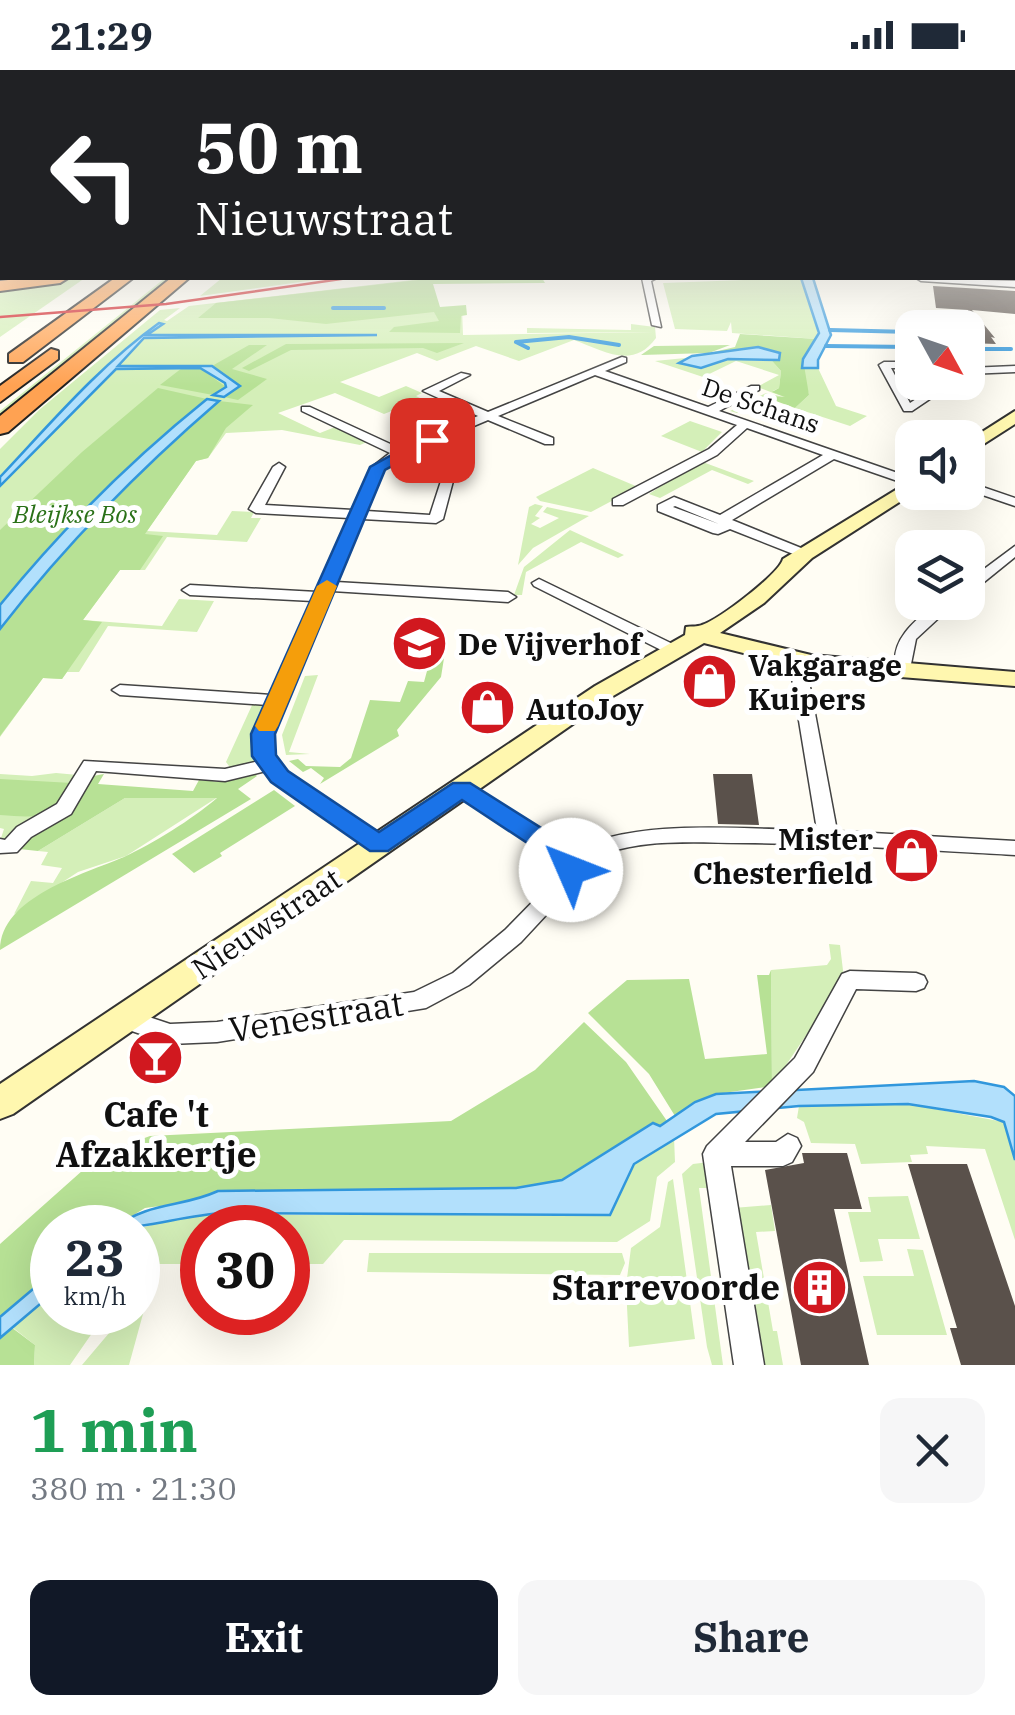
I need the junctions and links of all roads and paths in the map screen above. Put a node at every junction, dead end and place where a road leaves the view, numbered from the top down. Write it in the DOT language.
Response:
graph roads {
  1 [pos="45,280"];
  2 [pos="93,280"];
  3 [pos="122,280"];
  4 [pos="149,280"];
  5 [pos="179,280"];
  6 [pos="646,280"];
  7 [pos="953,280"];
  8 [pos="1015,284"];
  9 [pos="0,286"];
  10 [pos="657,325"];
  11 [pos="0,346"];
  12 [pos="622,360"];
  13 [pos="895,365"];
  14 [pos="1015,369"];
  15 [pos="0,370"];
  16 [pos="985,370"];
  17 [pos="594,371"];
  18 [pos="465,375"];
  19 [pos="895,386"];
  20 [pos="755,388"];
  21 [pos="0,396"];
  22 [pos="903,400"];
  23 [pos="923,400"];
  24 [pos="306,409"];
  25 [pos="709,411"];
  26 [pos="488,416"];
  27 [pos="1015,416"];
  28 [pos="746,424"];
  29 [pos="0,427"];
  30 [pos="985,437"];
  31 [pos="548,440"];
  32 [pos="399,453"];
  33 [pos="833,454"];
  34 [pos="279,467"];
  35 [pos="895,478"];
  36 [pos="448,482"];
  37 [pos="637,492"];
  38 [pos="985,492"];
  39 [pos="895,495"];
  40 [pos="618,502"];
  41 [pos="1015,502"];
  42 [pos="358,514"];
  43 [pos="713,525"];
  44 [pos="1015,550"];
  45 [pos="804,557"];
  46 [pos="985,574"];
  47 [pos="538,583"];
  48 [pos="190,590"];
  49 [pos="324,592"];
  50 [pos="508,596"];
  51 [pos="927,620"];
  52 [pos="705,627"];
  53 [pos="669,649"];
  54 [pos="787,658"];
  55 [pos="903,670"];
  56 [pos="1015,680"];
  57 [pos="120,690"];
  58 [pos="278,700"];
  59 [pos="270,764"];
  60 [pos="462,788"];
  61 [pos="828,837"];
  62 [pos="379,845"];
  63 [pos="0,846"];
  64 [pos="1015,848"];
  65 [pos="572,860"];
  66 [pos="916,982"];
  67 [pos="126,1019"];
  68 [pos="0,1104"];
  69 [pos="788,1146"];
  70 [pos="716,1154"];
  71 [pos="749,1365"];
  1 -- 9 [label="highway"];
  2 -- 11 [label="highway"];
  3 -- 15 [label="highway"];
  4 -- 21 [label="highway"];
  5 -- 29 [label="highway"];
  6 -- 10 [label="street"];
  7 -- 8 [label="street"];
  12 -- 17 [label="street"];
  13 -- 19 [label="street"];
  14 -- 16 [label="street"];
  17 -- 25 [label="street, De Schans"];
  17 -- 26 [label="street"];
  18 -- 26 [label="street"];
  20 -- 25 [label="street"];
  22 -- 23 [label="street"];
  24 -- 32 [label="street"];
  25 -- 28 [label="street, De Schans"];
  26 -- 31 [label="street"];
  26 -- 32 [label="street"];
  27 -- 30 [label="street"];
  28 -- 33 [label="street, De Schans"];
  28 -- 37 [label="street"];
  32 -- 42 [label="street"];
  33 -- 35 [label="street, De Schans"];
  33 -- 43 [label="street"];
  34 -- 42 [label="street"];
  36 -- 42 [label="street"];
  37 -- 40 [label="street"];
  37 -- 43 [label="street"];
  38 -- 41 [label="street"];
  39 -- 45 [label="street, Nieuwstraat"];
  42 -- 49 [label="street"];
  43 -- 45 [label="street"];
  44 -- 46 [label="street"];
  45 -- 52 [label="street, Nieuwstraat"];
  47 -- 53 [label="street"];
  48 -- 49 [label="street"];
  49 -- 50 [label="street"];
  49 -- 58 [label="street"];
  51 -- 55 [label="street"];
  52 -- 53 [label="street, Nieuwstraat"];
  52 -- 54 [label="street"];
  53 -- 60 [label="street, Nieuwstraat"];
  54 -- 55 [label="street"];
  54 -- 61 [label="street"];
  55 -- 56 [label="street"];
  57 -- 58 [label="street"];
  58 -- 59 [label="street"];
  59 -- 62 [label="street"];
  59 -- 63 [label="street"];
  60 -- 62 [label="street, Nieuwstraat"];
  60 -- 65 [label="street"];
  61 -- 64 [label="street"];
  61 -- 65 [label="street"];
  62 -- 67 [label="street, Nieuwstraat"];
  65 -- 67 [label="street, Venestraat"];
  66 -- 70 [label="street"];
  67 -- 68 [label="street"];
  69 -- 70 [label="street"];
  70 -- 71 [label="street"];
}
